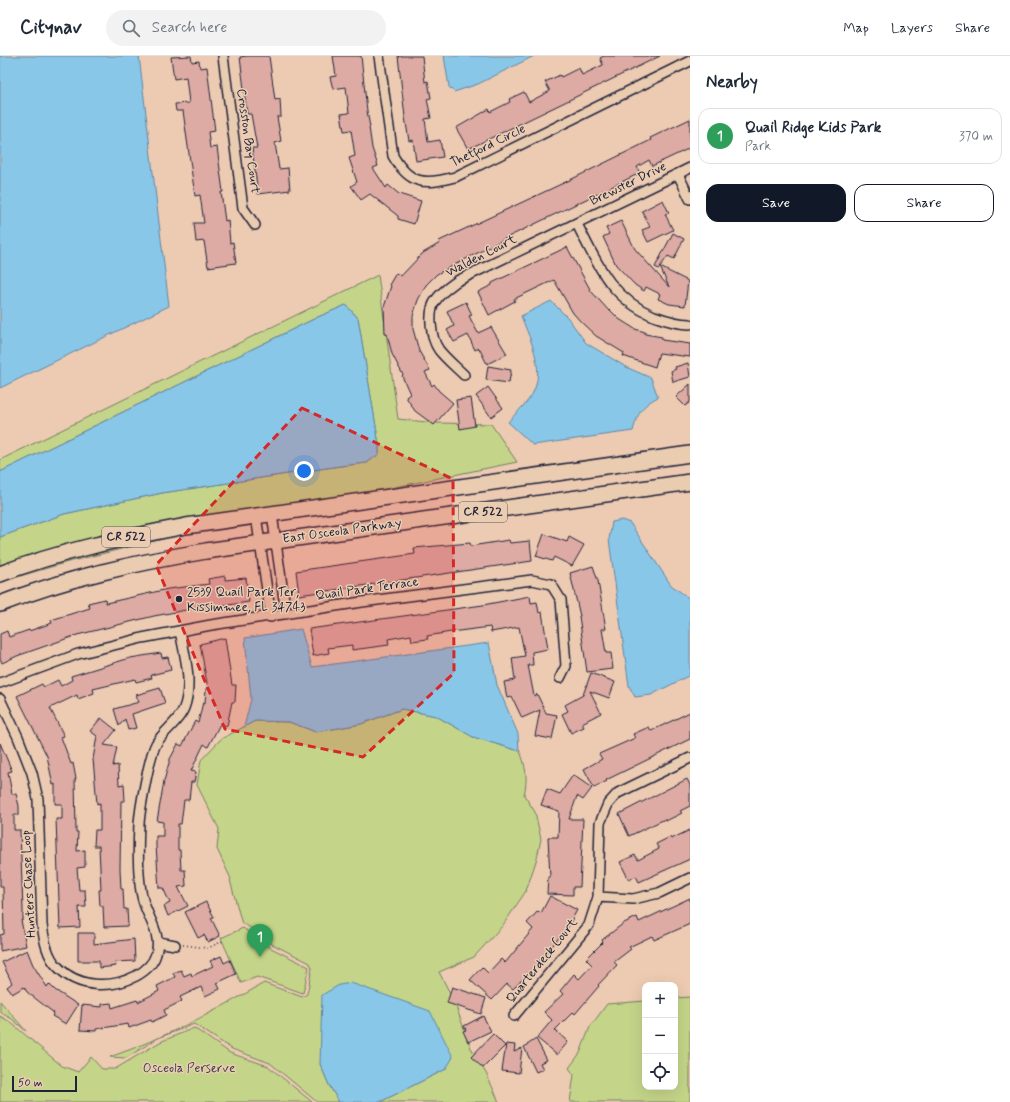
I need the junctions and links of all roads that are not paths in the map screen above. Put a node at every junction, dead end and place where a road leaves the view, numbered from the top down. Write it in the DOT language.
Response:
graph roads {
  1 [pos="223,56"];
  2 [pos="379,56"];
  3 [pos="690,61"];
  4 [pos="690,168"];
  5 [pos="678,174"];
  6 [pos="690,199"];
  7 [pos="577,224"];
  8 [pos="255,225"];
  9 [pos="690,324"];
  10 [pos="464,375"];
  11 [pos="690,454"];
  12 [pos="690,482"];
  13 [pos="272,514"];
  14 [pos="256,516"];
  15 [pos="276,541"];
  16 [pos="260,543"];
  17 [pos="0,574"];
  18 [pos="0,604"];
  19 [pos="286,614"];
  20 [pos="271,617"];
  21 [pos="180,631"];
  22 [pos="560,678"];
  23 [pos="0,682"];
  24 [pos="0,699"];
  25 [pos="690,758"];
  26 [pos="690,878"];
  27 [pos="598,897"];
  28 [pos="158,942"];
  29 [pos="175,945"];
  30 [pos="514,1016"];
  1 -- 8 [label="street, Crosston Bay Court"];
  2 -- 3 [label="street, Thetford Circle"];
  4 -- 5 [label="street, Brewster Drive"];
  5 -- 6 [label="street"];
  5 -- 7 [label="street, Brewster Drive"];
  7 -- 9 [label="street"];
  7 -- 10 [label="street, Walden Court"];
  11 -- 13 [label="main road, East Osceola Parkway / CR 522"];
  12 -- 15 [label="main road, East Osceola Parkway / CR 522"];
  13 -- 14 [label="main road, East Osceola Parkway / CR 522"];
  13 -- 15 [label="street"];
  14 -- 16 [label="street"];
  14 -- 17 [label="main road, East Osceola Parkway / CR 522"];
  15 -- 16 [label="main road, East Osceola Parkway / CR 522"];
  15 -- 19 [label="street"];
  16 -- 18 [label="main road, East Osceola Parkway / CR 522"];
  16 -- 20 [label="street"];
  19 -- 20 [label="street, Quail Park Terrace"];
  19 -- 22 [label="street, Quail Park Terrace"];
  20 -- 21 [label="street, Quail Park Terrace"];
  21 -- 23 [label="street, Quail Park Terrace"];
  21 -- 28 [label="street"];
  24 -- 28 [label="street, Hunters Chase Loop"];
  25 -- 27 [label="street, Quarterdeck Court"];
  26 -- 27 [label="street"];
  27 -- 30 [label="street, Quarterdeck Court"];
  28 -- 29 [label="street"];
}
